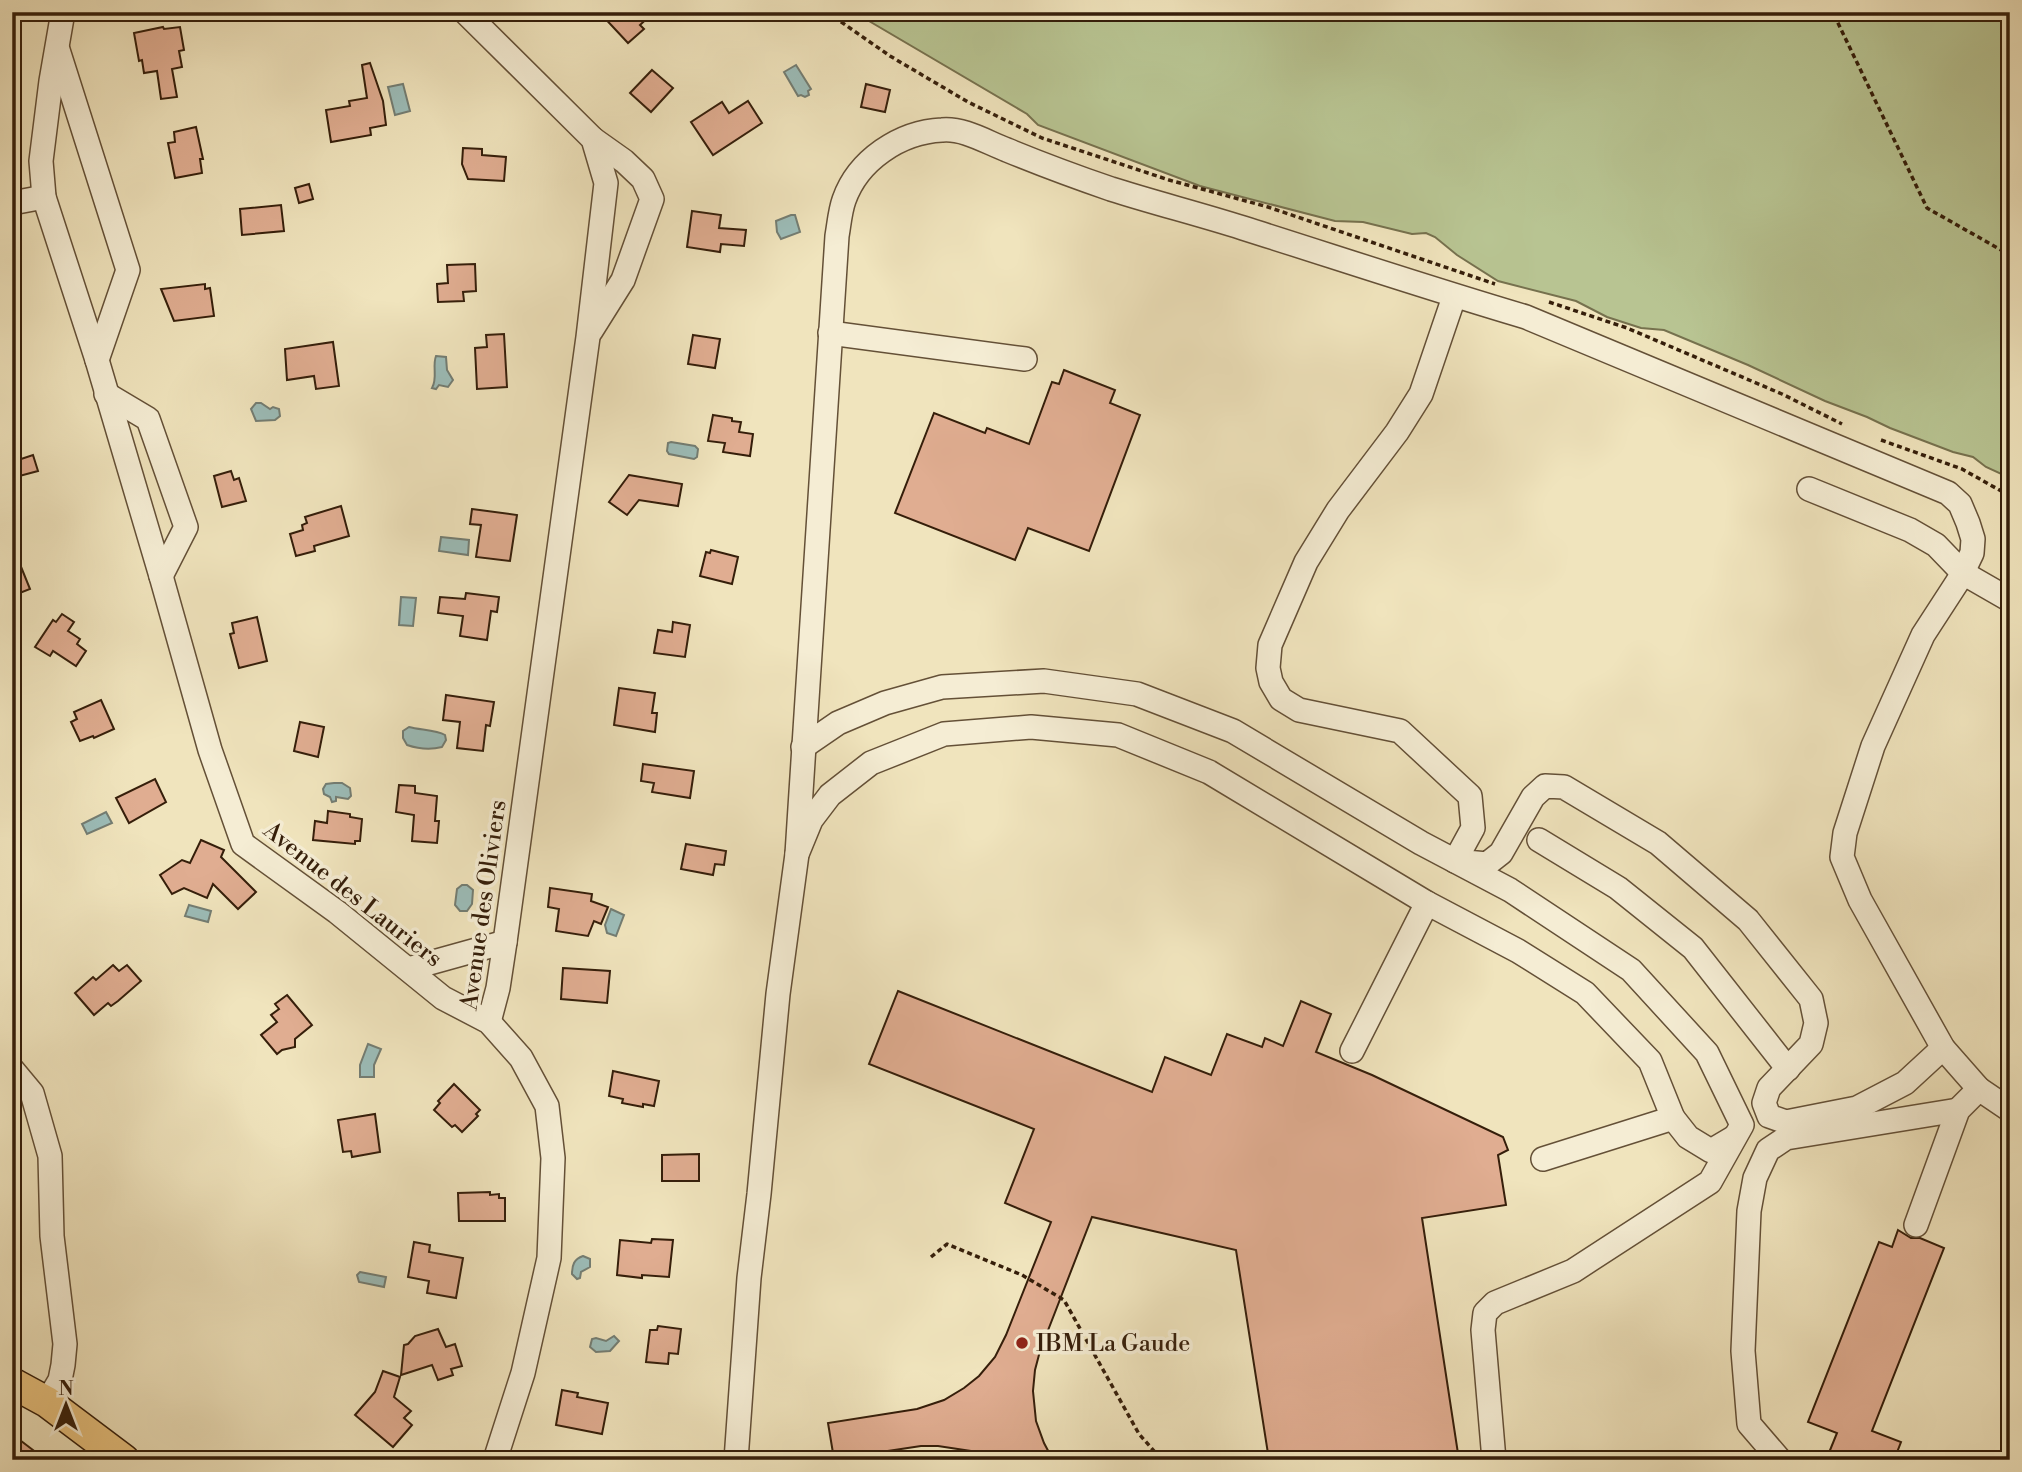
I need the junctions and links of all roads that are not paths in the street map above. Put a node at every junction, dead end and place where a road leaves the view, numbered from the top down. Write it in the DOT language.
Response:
graph roads {
  1 [pos="63,12"];
  2 [pos="465,12"];
  3 [pos="57,47"];
  4 [pos="593,139"];
  5 [pos="44,197"];
  6 [pos="12,202"];
  7 [pos="1454,297"];
  8 [pos="830,333"];
  9 [pos="588,337"];
  10 [pos="1025,359"];
  11 [pos="97,360"];
  12 [pos="106,394"];
  13 [pos="1809,489"];
  14 [pos="1963,573"];
  15 [pos="161,576"];
  16 [pos="2010,600"];
  17 [pos="803,747"];
  18 [pos="1539,840"];
  19 [pos="797,854"];
  20 [pos="1455,861"];
  21 [pos="1427,902"];
  22 [pos="505,942"];
  23 [pos="408,970"];
  24 [pos="489,1022"];
  25 [pos="1943,1048"];
  26 [pos="1352,1051"];
  27 [pos="12,1069"];
  28 [pos="1788,1069"];
  29 [pos="1979,1089"];
  30 [pos="1958,1110"];
  31 [pos="2010,1110"];
  32 [pos="1673,1118"];
  33 [pos="1734,1138"];
  34 [pos="1543,1159"];
  35 [pos="1916,1225"];
  36 [pos="12,1383"];
  37 [pos="47,1402"];
  38 [pos="124,1460"];
  39 [pos="495,1460"];
  40 [pos="736,1460"];
  41 [pos="1494,1460"];
  42 [pos="1780,1460"];
  1 -- 3 [label="street, Avenue des Lauriers"];
  2 -- 4 [label="street, Avenue des Oliviers"];
  3 -- 5 [label="street, Avenue des Lauriers"];
  3 -- 11 [label="street, Avenue des Lauriers"];
  4 -- 9 [label="street, Avenue des Oliviers"];
  4 -- 9 [label="street, Avenue des Oliviers"];
  5 -- 6 [label="street"];
  5 -- 11 [label="street, Avenue des Lauriers"];
  7 -- 8 [label="street"];
  7 -- 14 [label="street"];
  7 -- 20 [label="street"];
  8 -- 10 [label="street"];
  8 -- 17 [label="street"];
  9 -- 22 [label="street, Avenue des Oliviers"];
  11 -- 12 [label="street, Avenue des Lauriers"];
  12 -- 15 [label="street, Avenue des Lauriers"];
  12 -- 15 [label="street"];
  13 -- 14 [label="street"];
  14 -- 16 [label="street"];
  14 -- 25 [label="street"];
  15 -- 23 [label="street, Avenue des Lauriers"];
  17 -- 19 [label="street"];
  17 -- 20 [label="street"];
  18 -- 28 [label="street"];
  19 -- 21 [label="street"];
  19 -- 40 [label="street"];
  20 -- 28 [label="street"];
  20 -- 33 [label="street"];
  21 -- 26 [label="street"];
  21 -- 32 [label="street"];
  22 -- 23 [label="street"];
  22 -- 24 [label="street, Avenue des Oliviers"];
  23 -- 24 [label="street, Avenue des Lauriers"];
  24 -- 39 [label="street, Avenue des Oliviers"];
  25 -- 28 [label="street"];
  25 -- 29 [label="street"];
  27 -- 37 [label="street"];
  29 -- 30 [label="street"];
  29 -- 31 [label="street"];
  30 -- 35 [label="street"];
  30 -- 42 [label="street"];
  32 -- 33 [label="street"];
  32 -- 34 [label="street"];
  33 -- 41 [label="street"];
  36 -- 37 [label="main road"];
  37 -- 38 [label="main road"];
}
